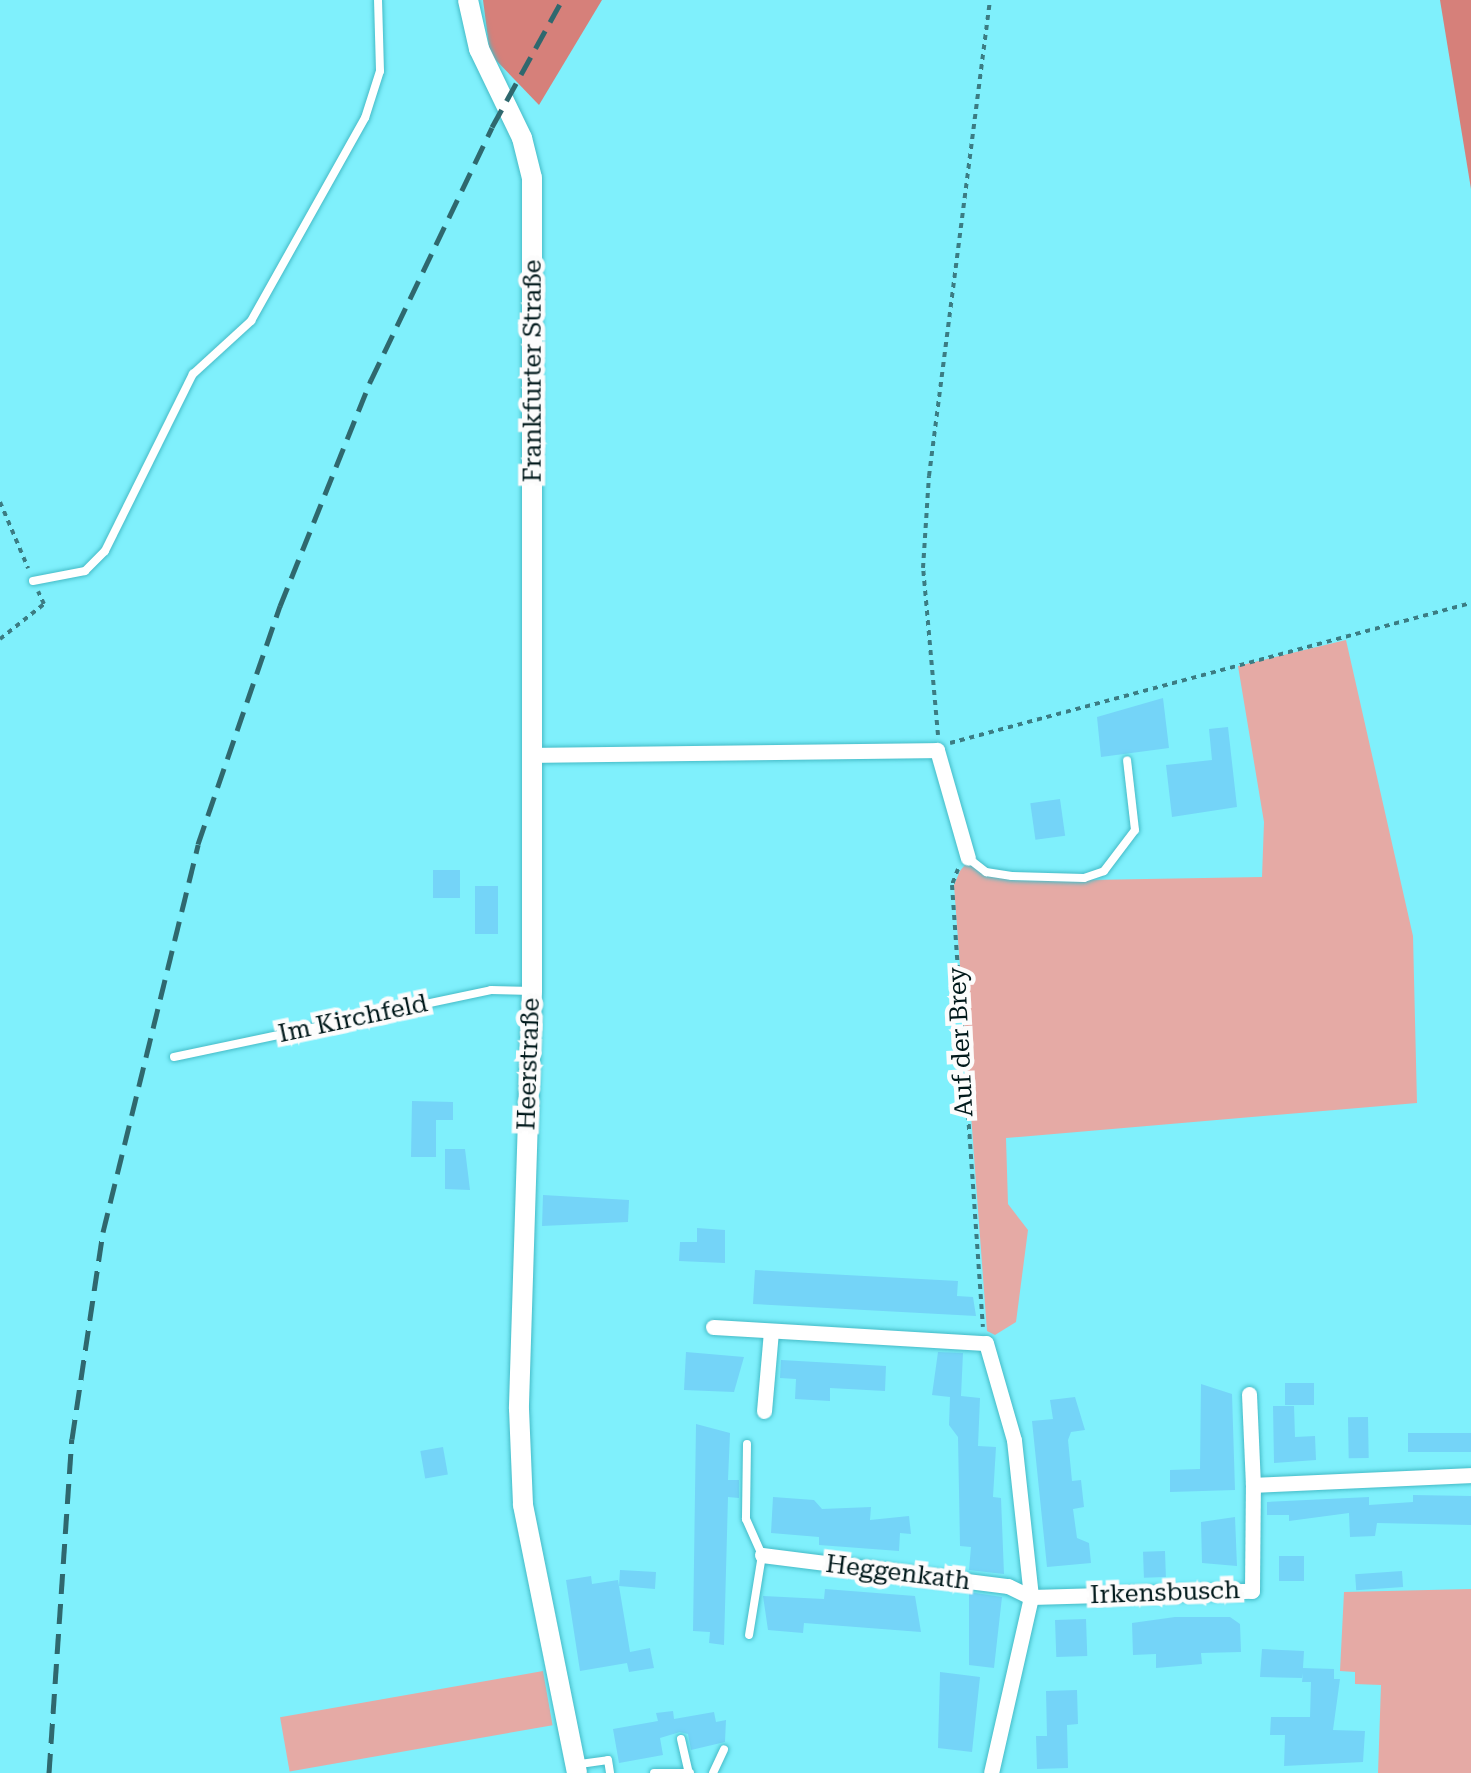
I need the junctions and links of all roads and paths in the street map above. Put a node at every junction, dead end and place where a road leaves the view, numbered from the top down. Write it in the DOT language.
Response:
graph roads {
  1 [pos="378,0"];
  2 [pos="468,0"];
  3 [pos="990,0"];
  4 [pos="0,502"];
  5 [pos="33,580"];
  6 [pos="1471,603"];
  7 [pos="0,639"];
  8 [pos="936,750"];
  9 [pos="532,755"];
  10 [pos="1128,760"];
  11 [pos="968,858"];
  12 [pos="532,991"];
  13 [pos="174,1057"];
  14 [pos="714,1327"];
  15 [pos="771,1331"];
  16 [pos="986,1343"];
  17 [pos="1249,1394"];
  18 [pos="764,1411"];
  19 [pos="747,1444"];
  20 [pos="1471,1475"];
  21 [pos="1253,1484"];
  22 [pos="762,1555"];
  23 [pos="1032,1597"];
  24 [pos="749,1635"];
  25 [pos="681,1739"];
  26 [pos="724,1749"];
  27 [pos="576,1769"];
  28 [pos="610,1773"];
  29 [pos="654,1773"];
  30 [pos="689,1773"];
  31 [pos="713,1773"];
  32 [pos="991,1773"];
  1 -- 5 [label="lane"];
  2 -- 9 [label="main road, Frankfurter Straße"];
  3 -- 8 [label="path"];
  4 -- 5 [label="path"];
  5 -- 7 [label="path"];
  6 -- 8 [label="path"];
  8 -- 9 [label="street"];
  8 -- 11 [label="street"];
  9 -- 12 [label="main road, Heerstraße"];
  10 -- 11 [label="lane"];
  11 -- 16 [label="path, Auf der Brey"];
  12 -- 13 [label="lane, Im Kirchfeld"];
  12 -- 27 [label="main road, Heerstraße"];
  14 -- 15 [label="street"];
  15 -- 16 [label="street"];
  15 -- 18 [label="street"];
  16 -- 23 [label="street"];
  17 -- 21 [label="street, Irkensbusch"];
  19 -- 22 [label="lane"];
  20 -- 21 [label="street"];
  21 -- 23 [label="street, Irkensbusch"];
  22 -- 23 [label="street, Heggenkath"];
  22 -- 24 [label="lane"];
  23 -- 32 [label="street"];
  25 -- 30 [label="lane"];
  26 -- 31 [label="lane"];
  27 -- 28 [label="lane"];
  29 -- 30 [label="lane"];
}
